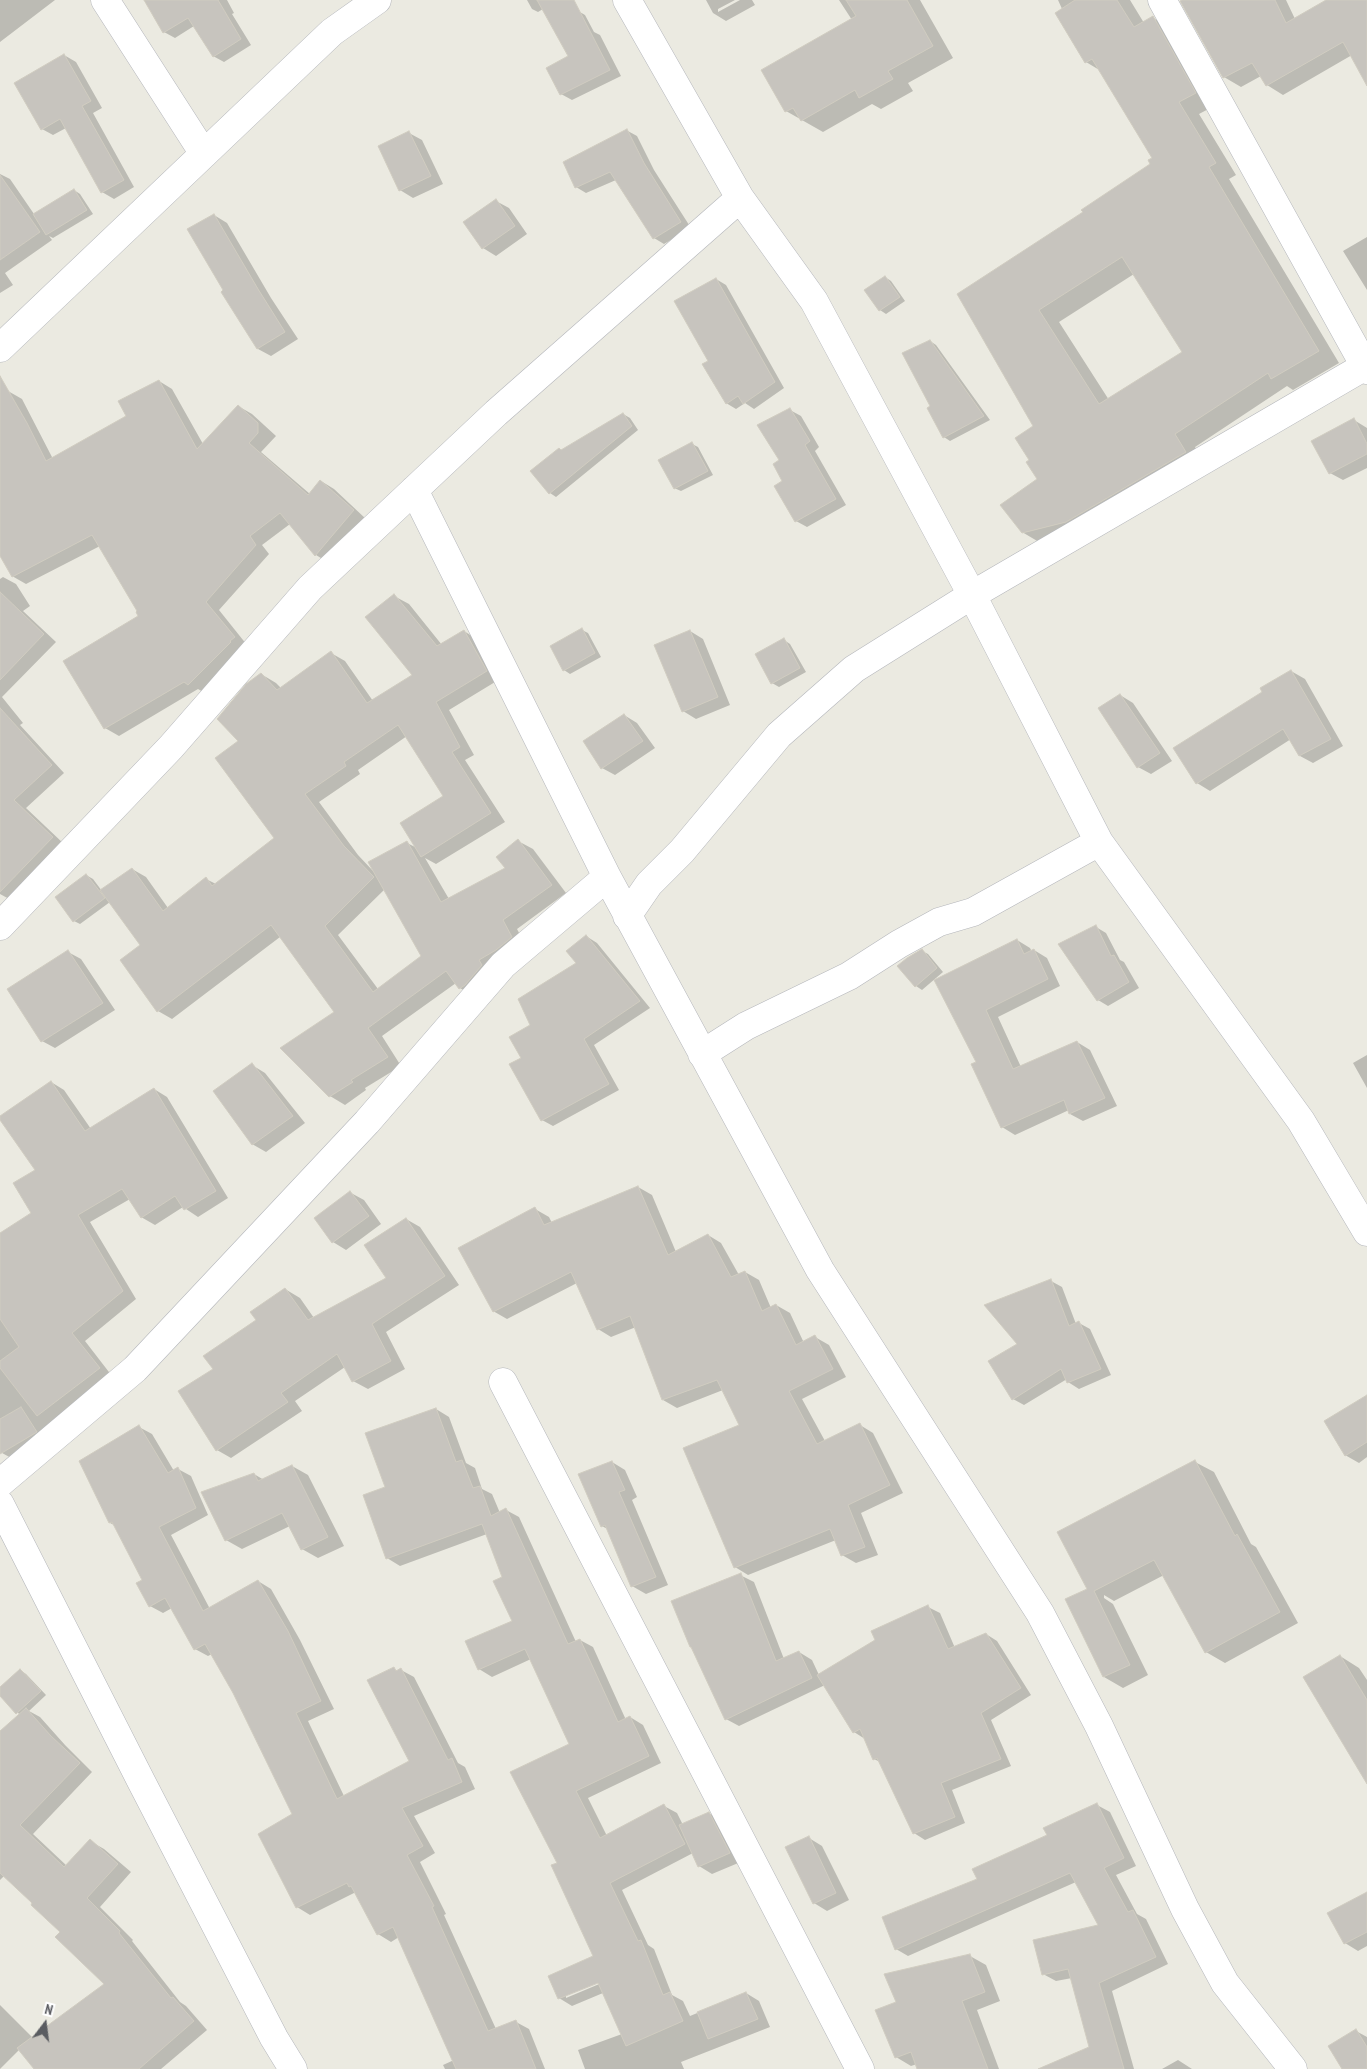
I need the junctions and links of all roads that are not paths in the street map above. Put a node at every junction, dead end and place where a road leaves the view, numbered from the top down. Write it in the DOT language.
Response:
graph roads {
  1 [pos="106,0"];
  2 [pos="377,0"];
  3 [pos="627,0"];
  4 [pos="1162,0"];
  5 [pos="204,154"];
  6 [pos="740,198"];
  7 [pos="0,348"];
  8 [pos="1366,367"];
  9 [pos="414,490"];
  10 [pos="972,594"];
  11 [pos="1099,842"];
  12 [pos="607,877"];
  13 [pos="627,916"];
  14 [pos="0,926"];
  15 [pos="702,1054"];
  16 [pos="1367,1232"];
  17 [pos="503,1382"];
  18 [pos="0,1483"];
  19 [pos="0,1504"];
  20 [pos="293,2069"];
  21 [pos="860,2069"];
  22 [pos="1293,2069"];
  1 -- 5 [label="street"];
  2 -- 5 [label="street"];
  3 -- 6 [label="street"];
  4 -- 8 [label="street"];
  5 -- 7 [label="street"];
  6 -- 9 [label="street"];
  6 -- 10 [label="street"];
  8 -- 10 [label="street"];
  9 -- 12 [label="street"];
  9 -- 14 [label="street"];
  10 -- 11 [label="street"];
  10 -- 13 [label="street"];
  11 -- 15 [label="street"];
  11 -- 16 [label="street"];
  12 -- 13 [label="street"];
  12 -- 18 [label="street"];
  13 -- 15 [label="street"];
  15 -- 22 [label="street"];
  17 -- 21 [label="street"];
  19 -- 20 [label="street"];
}
